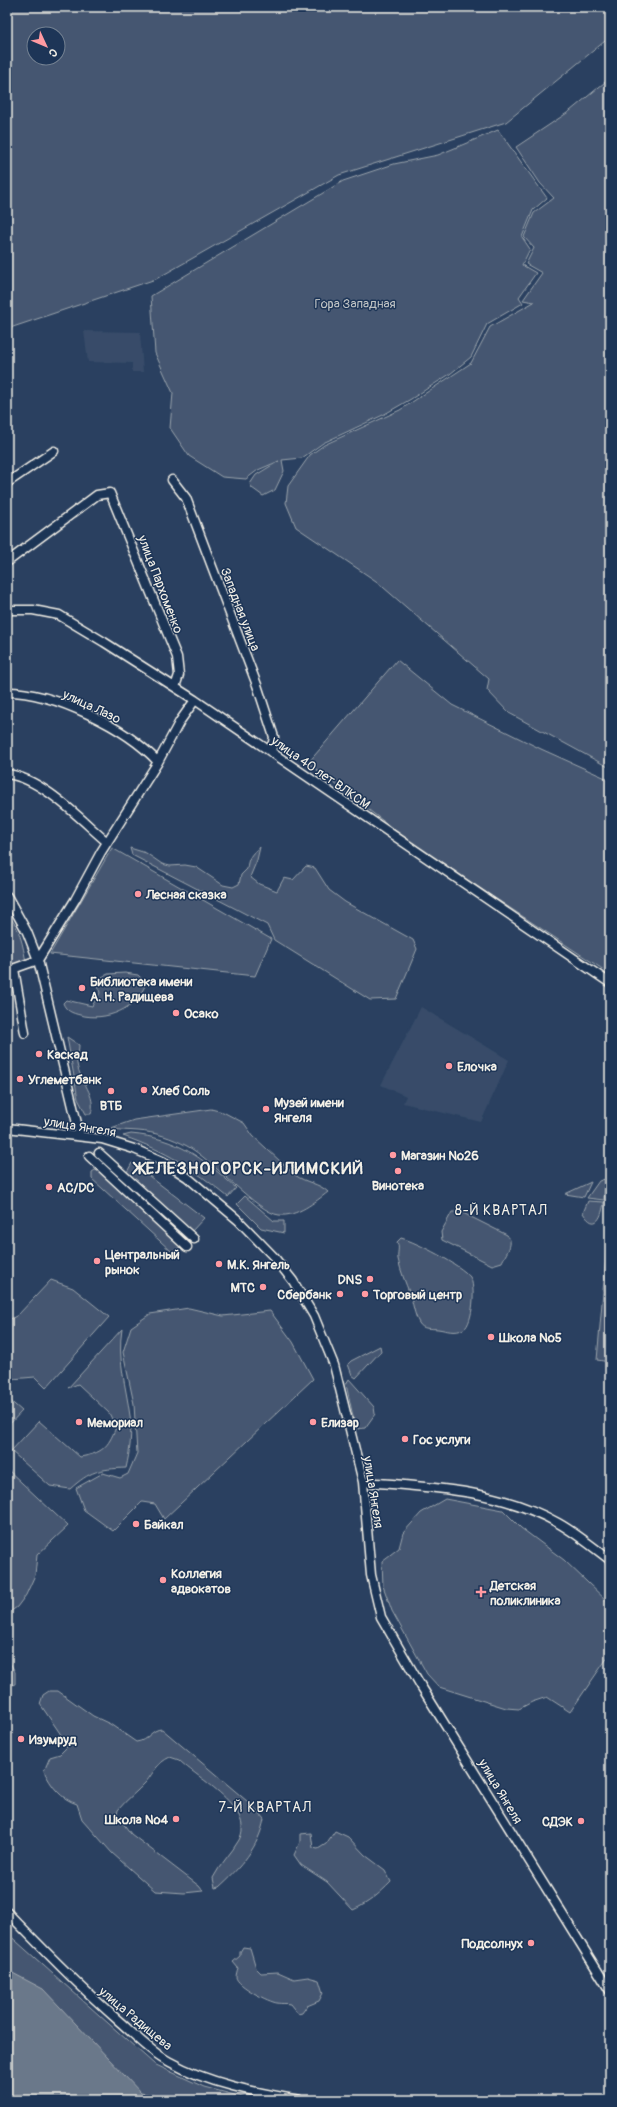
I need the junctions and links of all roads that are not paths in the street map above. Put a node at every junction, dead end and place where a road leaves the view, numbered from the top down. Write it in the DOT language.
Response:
graph roads {
  1 [pos="54,452"];
  2 [pos="172,480"];
  3 [pos="7,483"];
  4 [pos="7,562"];
  5 [pos="7,610"];
  6 [pos="175,687"];
  7 [pos="7,692"];
  8 [pos="195,700"];
  9 [pos="271,752"];
  10 [pos="158,762"];
  11 [pos="7,774"];
  12 [pos="107,842"];
  13 [pos="7,896"];
  14 [pos="38,960"];
  15 [pos="10,970"];
  16 [pos="610,983"];
  17 [pos="25,1033"];
  18 [pos="7,1128"];
  19 [pos="80,1136"];
  20 [pos="99,1152"];
  21 [pos="90,1156"];
  22 [pos="194,1239"];
  23 [pos="187,1247"];
  24 [pos="363,1482"];
  25 [pos="610,1560"];
  26 [pos="7,1912"];
  27 [pos="610,1992"];
  28 [pos="300,2100"];
  1 -- 3 [label="street"];
  2 -- 9 [label="street, Западная улица"];
  4 -- 6 [label="street, улица Пархоменко"];
  5 -- 6 [label="street, улица 40 лет ВЛКСМ"];
  6 -- 8 [label="street, улица 40 лет ВЛКСМ"];
  7 -- 10 [label="street, улица Лазо"];
  8 -- 9 [label="street, улица 40 лет ВЛКСМ"];
  8 -- 10 [label="street"];
  9 -- 16 [label="street, улица 40 лет ВЛКСМ"];
  10 -- 12 [label="street"];
  11 -- 12 [label="street"];
  12 -- 14 [label="street"];
  13 -- 14 [label="street"];
  14 -- 15 [label="street"];
  14 -- 19 [label="street"];
  15 -- 17 [label="street"];
  18 -- 19 [label="street, улица Янгеля"];
  19 -- 24 [label="street, улица Янгеля"];
  20 -- 22 [label="street"];
  21 -- 23 [label="street"];
  24 -- 25 [label="street"];
  24 -- 27 [label="street, улица Янгеля"];
  26 -- 28 [label="street, улица Радищева"];
}
